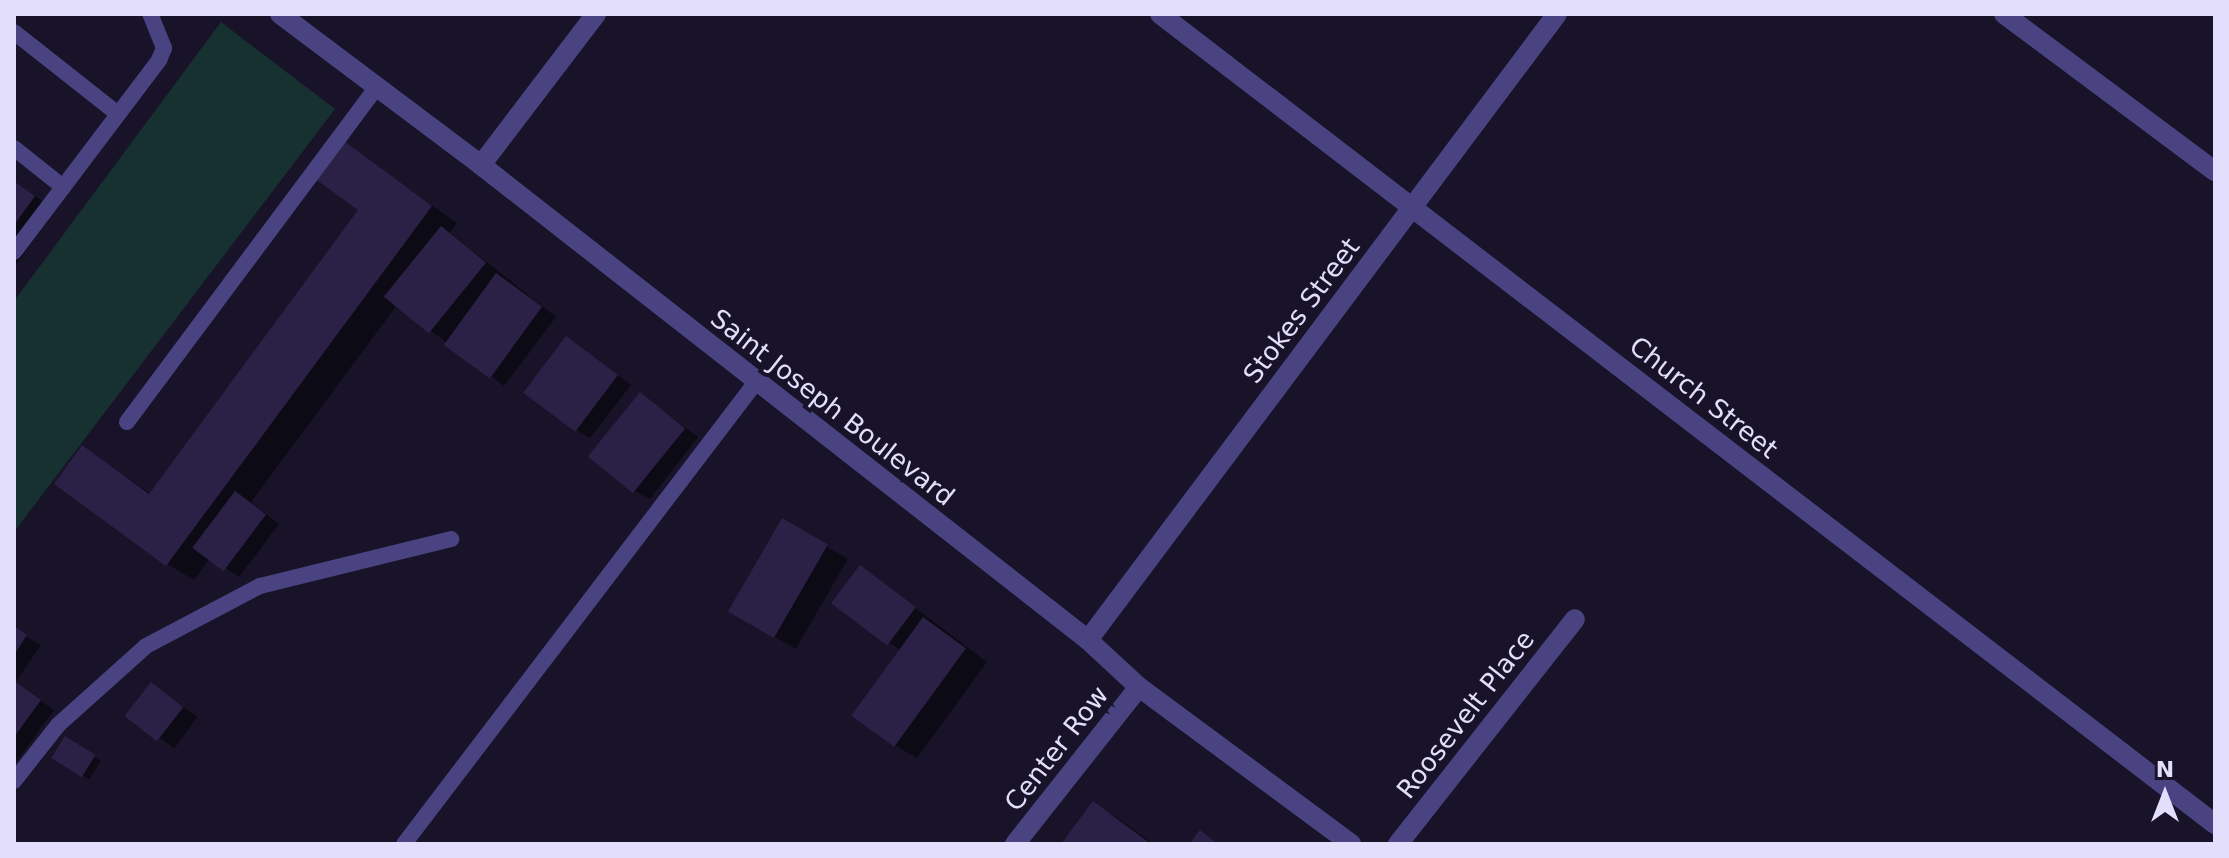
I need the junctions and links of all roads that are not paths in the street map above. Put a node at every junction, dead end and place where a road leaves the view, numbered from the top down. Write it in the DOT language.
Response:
graph roads {
  1 [pos="150,14"];
  2 [pos="280,14"];
  3 [pos="596,14"];
  4 [pos="1160,14"];
  5 [pos="1557,14"];
  6 [pos="2004,14"];
  7 [pos="14,32"];
  8 [pos="376,88"];
  9 [pos="118,114"];
  10 [pos="14,148"];
  11 [pos="481,165"];
  12 [pos="2215,171"];
  13 [pos="63,187"];
  14 [pos="1412,207"];
  15 [pos="14,252"];
  16 [pos="756,382"];
  17 [pos="127,422"];
  18 [pos="451,539"];
  19 [pos="1575,619"];
  20 [pos="1088,640"];
  21 [pos="1139,687"];
  22 [pos="14,781"];
  23 [pos="2215,824"];
  24 [pos="404,844"];
  25 [pos="1015,844"];
  26 [pos="1351,844"];
  27 [pos="1398,844"];
  1 -- 9 [label="lane"];
  2 -- 8 [label="street, Saint Joseph Boulevard"];
  3 -- 11 [label="street"];
  4 -- 14 [label="street, Church Street"];
  5 -- 14 [label="street, Stokes Street"];
  6 -- 12 [label="street"];
  7 -- 9 [label="lane"];
  8 -- 11 [label="street, Saint Joseph Boulevard"];
  8 -- 17 [label="lane"];
  9 -- 13 [label="lane"];
  10 -- 13 [label="lane"];
  11 -- 16 [label="street, Saint Joseph Boulevard"];
  13 -- 15 [label="lane"];
  14 -- 20 [label="street, Stokes Street"];
  14 -- 23 [label="street, Church Street"];
  16 -- 20 [label="street, Saint Joseph Boulevard"];
  16 -- 24 [label="lane"];
  18 -- 22 [label="lane"];
  19 -- 27 [label="street, Roosevelt Place"];
  20 -- 21 [label="street, Saint Joseph Boulevard"];
  21 -- 25 [label="street, Center Row"];
  21 -- 26 [label="street, Saint Joseph Boulevard"];
}
